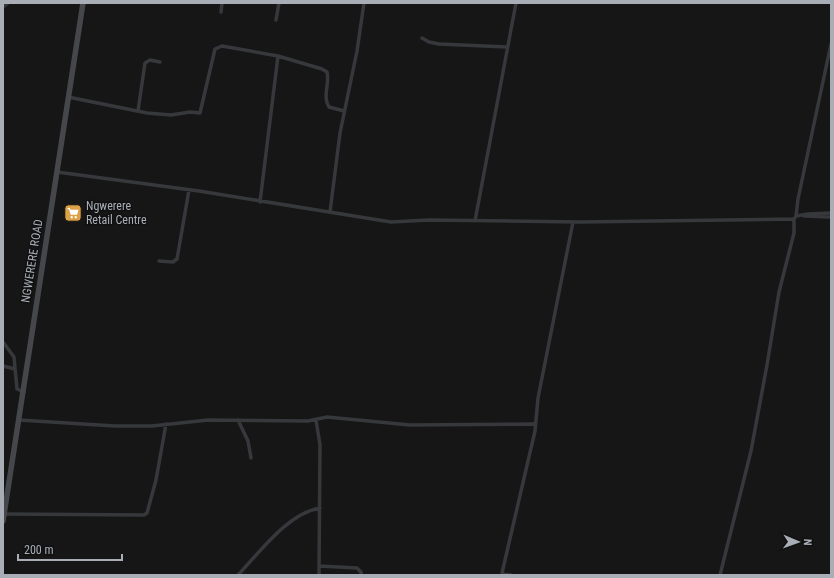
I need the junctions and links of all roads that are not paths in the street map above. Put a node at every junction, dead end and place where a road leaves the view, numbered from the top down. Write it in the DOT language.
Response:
graph roads {
  1 [pos="8,3"];
  2 [pos="83,3"];
  3 [pos="222,3"];
  4 [pos="279,3"];
  5 [pos="364,3"];
  6 [pos="516,3"];
  7 [pos="3,7"];
  8 [pos="221,12"];
  9 [pos="276,20"];
  10 [pos="422,38"];
  11 [pos="831,44"];
  12 [pos="507,47"];
  13 [pos="278,56"];
  14 [pos="160,62"];
  15 [pos="68,97"];
  16 [pos="138,111"];
  17 [pos="344,111"];
  18 [pos="57,172"];
  19 [pos="189,190"];
  20 [pos="260,202"];
  21 [pos="330,212"];
  22 [pos="831,213"];
  23 [pos="831,217"];
  24 [pos="795,218"];
  25 [pos="475,220"];
  26 [pos="573,222"];
  27 [pos="159,261"];
  28 [pos="3,342"];
  29 [pos="3,366"];
  30 [pos="15,369"];
  31 [pos="24,392"];
  32 [pos="19,420"];
  33 [pos="238,420"];
  34 [pos="316,420"];
  35 [pos="166,424"];
  36 [pos="534,424"];
  37 [pos="252,458"];
  38 [pos="320,508"];
  39 [pos="4,514"];
  40 [pos="3,521"];
  41 [pos="319,566"];
  42 [pos="502,574"];
  43 [pos="238,575"];
  44 [pos="319,575"];
  45 [pos="361,575"];
  46 [pos="511,575"];
  47 [pos="720,575"];
  1 -- 7 [label="street"];
  2 -- 15 [label="main road, NGWERERE ROAD"];
  3 -- 8 [label="street"];
  4 -- 9 [label="street"];
  5 -- 17 [label="street"];
  6 -- 12 [label="street"];
  10 -- 12 [label="street"];
  11 -- 24 [label="street"];
  12 -- 25 [label="street"];
  13 -- 16 [label="street"];
  13 -- 17 [label="street"];
  13 -- 20 [label="street"];
  14 -- 16 [label="street"];
  15 -- 16 [label="street"];
  15 -- 18 [label="main road, NGWERERE ROAD"];
  17 -- 21 [label="street"];
  18 -- 19 [label="street"];
  18 -- 31 [label="main road, NGWERERE ROAD"];
  19 -- 20 [label="street"];
  19 -- 27 [label="street"];
  20 -- 21 [label="street"];
  21 -- 25 [label="street"];
  22 -- 24 [label="street"];
  23 -- 24 [label="street"];
  24 -- 26 [label="street"];
  24 -- 47 [label="street"];
  25 -- 26 [label="street"];
  26 -- 36 [label="street"];
  28 -- 30 [label="street"];
  29 -- 30 [label="street"];
  30 -- 31 [label="street"];
  31 -- 32 [label="main road, NGWERERE ROAD"];
  32 -- 35 [label="street"];
  32 -- 39 [label="main road, NGWERERE ROAD"];
  33 -- 34 [label="street"];
  33 -- 35 [label="street"];
  33 -- 37 [label="street"];
  34 -- 36 [label="street"];
  34 -- 38 [label="street"];
  35 -- 39 [label="street"];
  36 -- 42 [label="street"];
  38 -- 41 [label="street"];
  38 -- 43 [label="street"];
  39 -- 40 [label="main road, NGWERERE ROAD"];
  41 -- 44 [label="street"];
  41 -- 45 [label="street"];
  42 -- 46 [label="street"];
}
